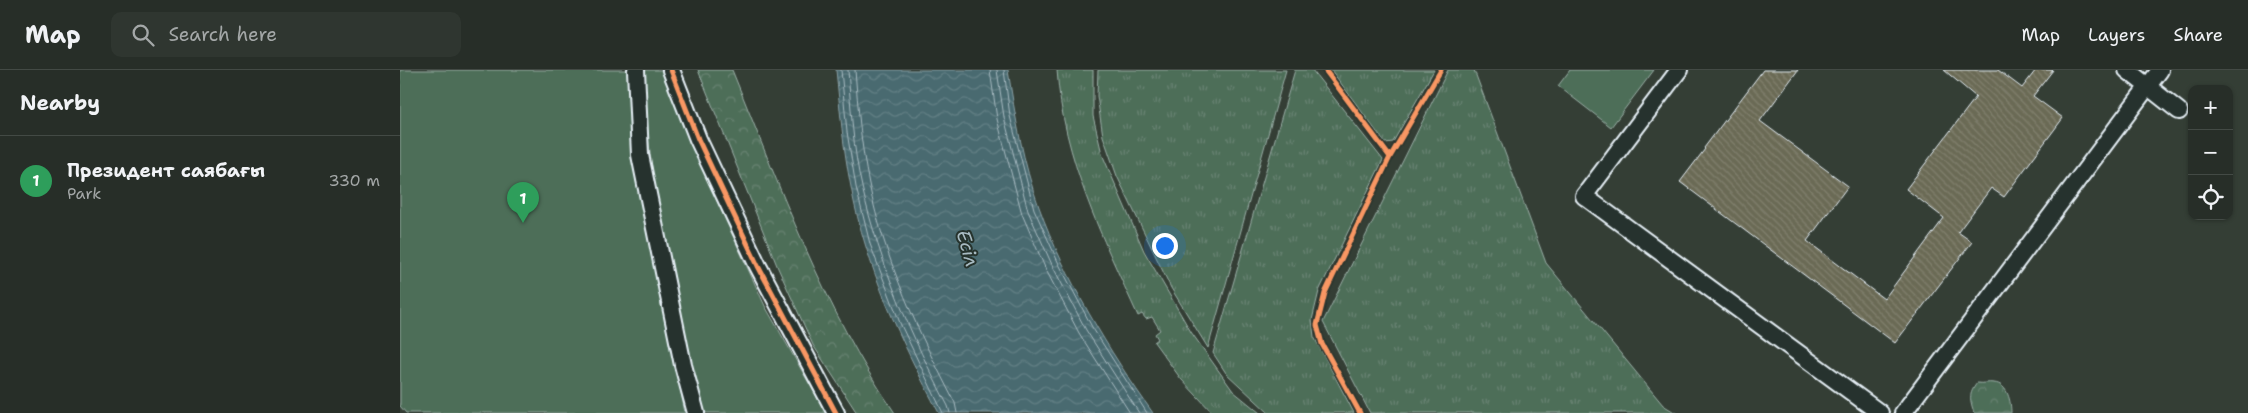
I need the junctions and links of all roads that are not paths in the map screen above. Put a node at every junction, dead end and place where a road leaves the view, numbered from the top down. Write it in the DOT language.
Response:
graph roads {
  1 [pos="636,70"];
  2 [pos="671,70"];
  3 [pos="1679,70"];
  4 [pos="2126,70"];
  5 [pos="2160,70"];
  6 [pos="2148,86"];
  7 [pos="2179,111"];
  8 [pos="696,413"];
  9 [pos="836,413"];
  10 [pos="1880,413"];
  11 [pos="1903,413"];
  1 -- 8 [label="street"];
  2 -- 9 [label="street"];
  3 -- 10 [label="street"];
  4 -- 6 [label="street"];
  5 -- 6 [label="street"];
  6 -- 7 [label="street"];
  6 -- 11 [label="street"];
}
